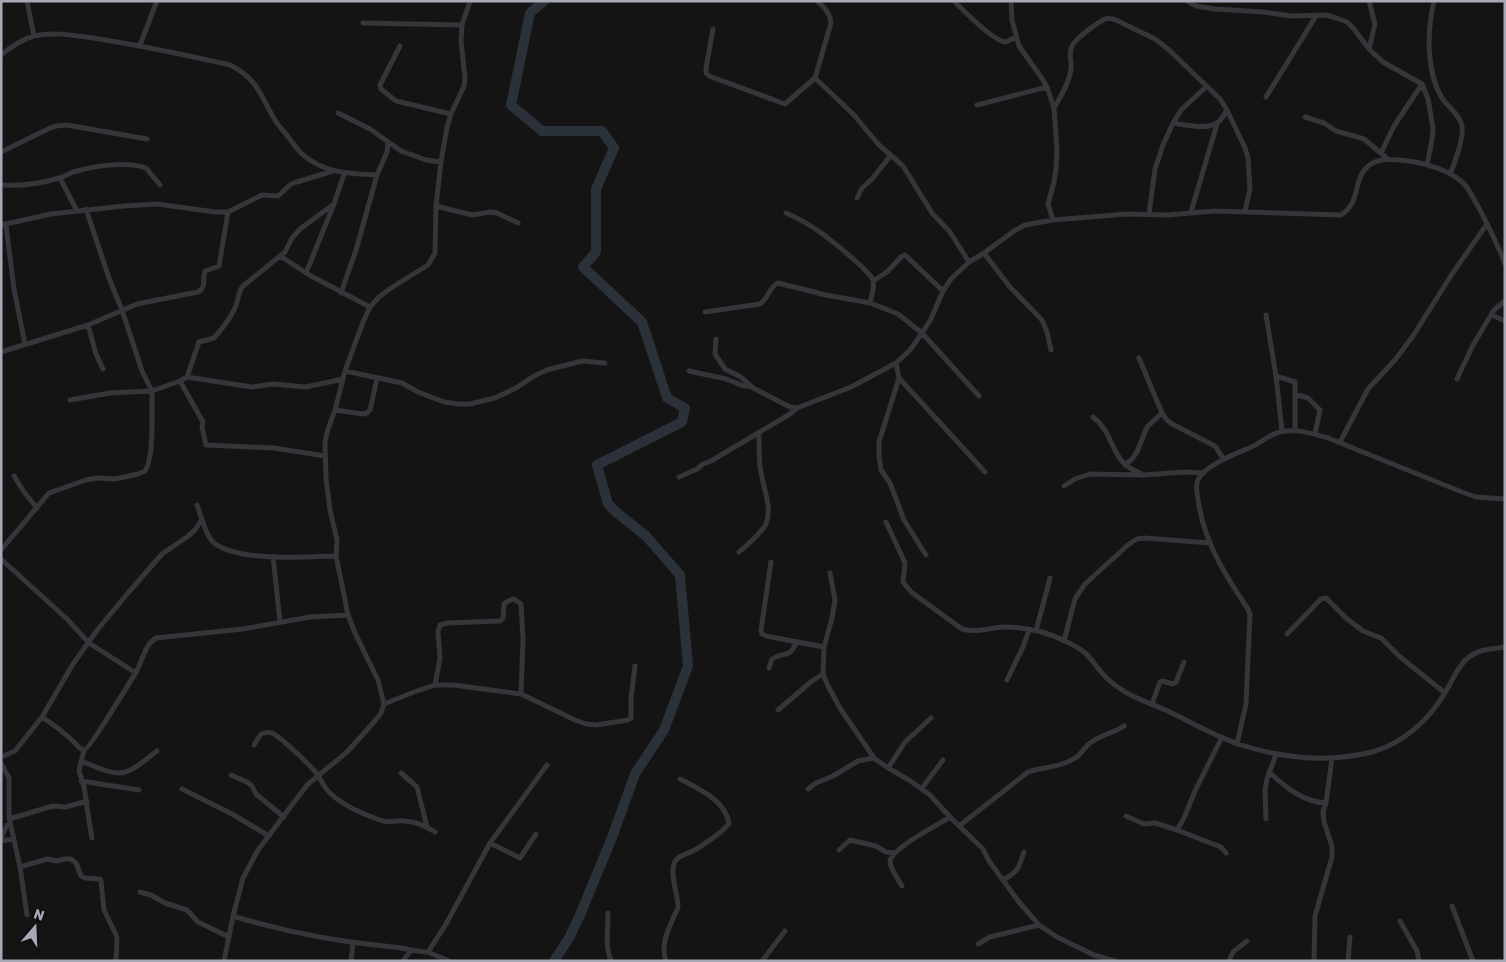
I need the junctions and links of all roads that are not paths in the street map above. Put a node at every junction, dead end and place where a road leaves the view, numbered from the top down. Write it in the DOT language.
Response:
graph roads {
  1 [pos="27,1"];
  2 [pos="157,1"];
  3 [pos="470,1"];
  4 [pos="818,1"];
  5 [pos="954,1"];
  6 [pos="1011,1"];
  7 [pos="1187,1"];
  8 [pos="1369,1"];
  9 [pos="1434,1"];
  10 [pos="1316,16"];
  11 [pos="363,23"];
  12 [pos="462,25"];
  13 [pos="713,29"];
  14 [pos="34,36"];
  15 [pos="1016,37"];
  16 [pos="140,45"];
  17 [pos="400,46"];
  18 [pos="1369,49"];
  19 [pos="1,55"];
  20 [pos="815,78"];
  21 [pos="1422,84"];
  22 [pos="1047,87"];
  23 [pos="1206,87"];
  24 [pos="1266,98"];
  25 [pos="977,105"];
  26 [pos="1054,108"];
  27 [pos="1227,110"];
  28 [pos="338,113"];
  29 [pos="451,114"];
  30 [pos="1305,118"];
  31 [pos="1173,123"];
  32 [pos="1216,124"];
  33 [pos="147,139"];
  34 [pos="388,142"];
  35 [pos="1,152"];
  36 [pos="1381,153"];
  37 [pos="891,155"];
  38 [pos="1388,159"];
  39 [pos="441,162"];
  40 [pos="1426,165"];
  41 [pos="333,170"];
  42 [pos="344,174"];
  43 [pos="1450,174"];
  44 [pos="377,175"];
  45 [pos="60,178"];
  46 [pos="1,185"];
  47 [pos="160,185"];
  48 [pos="857,198"];
  49 [pos="334,204"];
  50 [pos="436,206"];
  51 [pos="86,209"];
  52 [pos="77,211"];
  53 [pos="1245,211"];
  54 [pos="228,212"];
  55 [pos="1191,212"];
  56 [pos="786,213"];
  57 [pos="1149,214"];
  58 [pos="1053,220"];
  59 [pos="518,223"];
  60 [pos="1487,224"];
  61 [pos="3,225"];
  62 [pos="984,253"];
  63 [pos="280,256"];
  64 [pos="969,262"];
  65 [pos="1505,264"];
  66 [pos="306,273"];
  67 [pos="873,281"];
  68 [pos="942,291"];
  69 [pos="341,293"];
  70 [pos="1505,300"];
  71 [pos="870,304"];
  72 [pos="370,307"];
  73 [pos="122,310"];
  74 [pos="705,312"];
  75 [pos="1266,314"];
  76 [pos="1492,315"];
  77 [pos="1505,321"];
  78 [pos="88,325"];
  79 [pos="922,334"];
  80 [pos="716,339"];
  81 [pos="25,344"];
  82 [pos="1051,350"];
  83 [pos="1,352"];
  84 [pos="1139,358"];
  85 [pos="605,363"];
  86 [pos="896,363"];
  87 [pos="103,368"];
  88 [pos="345,371"];
  89 [pos="689,371"];
  90 [pos="1276,376"];
  91 [pos="187,377"];
  92 [pos="899,378"];
  93 [pos="343,379"];
  94 [pos="377,379"];
  95 [pos="1457,379"];
  96 [pos="180,381"];
  97 [pos="749,386"];
  98 [pos="152,391"];
  99 [pos="1295,394"];
  100 [pos="979,396"];
  101 [pos="70,400"];
  102 [pos="797,408"];
  103 [pos="335,410"];
  104 [pos="1162,413"];
  105 [pos="1092,417"];
  106 [pos="1282,431"];
  107 [pos="1295,431"];
  108 [pos="759,432"];
  109 [pos="1315,434"];
  110 [pos="1340,442"];
  111 [pos="325,456"];
  112 [pos="1223,458"];
  113 [pos="1126,464"];
  114 [pos="985,472"];
  115 [pos="1202,473"];
  116 [pos="1143,475"];
  117 [pos="14,476"];
  118 [pos="679,477"];
  119 [pos="1064,486"];
  120 [pos="1505,499"];
  121 [pos="197,505"];
  122 [pos="37,508"];
  123 [pos="202,519"];
  124 [pos="886,522"];
  125 [pos="1210,543"];
  126 [pos="1,550"];
  127 [pos="739,552"];
  128 [pos="926,555"];
  129 [pos="273,556"];
  130 [pos="336,556"];
  131 [pos="1,559"];
  132 [pos="771,562"];
  133 [pos="830,573"];
  134 [pos="1050,578"];
  135 [pos="348,614"];
  136 [pos="280,622"];
  137 [pos="1029,630"];
  138 [pos="1036,631"];
  139 [pos="1286,634"];
  140 [pos="1064,640"];
  141 [pos="89,642"];
  142 [pos="797,642"];
  143 [pos="824,646"];
  144 [pos="1505,647"];
  145 [pos="1184,662"];
  146 [pos="635,666"];
  147 [pos="770,668"];
  148 [pos="136,672"];
  149 [pos="824,674"];
  150 [pos="1007,680"];
  151 [pos="435,685"];
  152 [pos="1445,693"];
  153 [pos="521,694"];
  154 [pos="384,704"];
  155 [pos="1152,704"];
  156 [pos="778,710"];
  157 [pos="42,717"];
  158 [pos="931,718"];
  159 [pos="1124,726"];
  160 [pos="1222,737"];
  161 [pos="1237,744"];
  162 [pos="254,745"];
  163 [pos="84,750"];
  164 [pos="157,751"];
  165 [pos="1276,754"];
  166 [pos="1,758"];
  167 [pos="874,758"];
  168 [pos="1332,758"];
  169 [pos="943,760"];
  170 [pos="81,761"];
  171 [pos="1,763"];
  172 [pos="547,765"];
  173 [pos="888,768"];
  174 [pos="1269,772"];
  175 [pos="401,773"];
  176 [pos="231,775"];
  177 [pos="318,776"];
  178 [pos="680,779"];
  179 [pos="81,780"];
  180 [pos="922,788"];
  181 [pos="808,789"];
  182 [pos="139,790"];
  183 [pos="182,790"];
  184 [pos="87,801"];
  185 [pos="1326,803"];
  186 [pos="1126,816"];
  187 [pos="284,817"];
  188 [pos="950,818"];
  189 [pos="9,819"];
  190 [pos="1266,819"];
  191 [pos="1,822"];
  192 [pos="9,826"];
  193 [pos="959,826"];
  194 [pos="427,827"];
  195 [pos="1177,830"];
  196 [pos="435,832"];
  197 [pos="536,834"];
  198 [pos="269,836"];
  199 [pos="13,838"];
  200 [pos="92,838"];
  201 [pos="1,839"];
  202 [pos="490,843"];
  203 [pos="840,850"];
  204 [pos="1024,852"];
  205 [pos="894,853"];
  206 [pos="1226,853"];
  207 [pos="20,867"];
  208 [pos="1003,880"];
  209 [pos="902,886"];
  210 [pos="140,892"];
  211 [pos="1452,906"];
  212 [pos="608,913"];
  213 [pos="27,915"];
  214 [pos="233,916"];
  215 [pos="1400,921"];
  216 [pos="1039,925"];
  217 [pos="785,931"];
  218 [pos="229,937"];
  219 [pos="1350,937"];
  220 [pos="1247,941"];
  221 [pos="353,943"];
  222 [pos="978,944"];
  223 [pos="411,950"];
  224 [pos="428,952"];
  225 [pos="116,961"];
  226 [pos="224,961"];
  227 [pos="351,961"];
  228 [pos="403,961"];
  229 [pos="449,961"];
  230 [pos="611,961"];
  231 [pos="666,961"];
  232 [pos="762,961"];
  233 [pos="1115,961"];
  234 [pos="1230,961"];
  235 [pos="1314,961"];
  236 [pos="1348,961"];
  237 [pos="1419,961"];
  238 [pos="1473,961"];
  1 -- 14 [label="street"];
  2 -- 16 [label="street"];
  3 -- 12 [label="street"];
  4 -- 20 [label="street"];
  5 -- 15 [label="street"];
  6 -- 15 [label="street"];
  7 -- 10 [label="street"];
  8 -- 18 [label="street"];
  9 -- 43 [label="street"];
  10 -- 18 [label="street"];
  10 -- 24 [label="street"];
  11 -- 12 [label="street"];
  12 -- 29 [label="street"];
  13 -- 20 [label="street"];
  14 -- 16 [label="street"];
  14 -- 19 [label="street"];
  15 -- 22 [label="street"];
  16 -- 41 [label="street"];
  17 -- 29 [label="street"];
  18 -- 21 [label="street"];
  20 -- 37 [label="street"];
  21 -- 36 [label="street"];
  21 -- 40 [label="street"];
  22 -- 25 [label="street"];
  22 -- 26 [label="street"];
  23 -- 26 [label="street"];
  23 -- 27 [label="street"];
  23 -- 31 [label="street"];
  26 -- 58 [label="street"];
  27 -- 32 [label="street"];
  27 -- 53 [label="street"];
  28 -- 34 [label="street"];
  29 -- 39 [label="street"];
  30 -- 36 [label="street"];
  31 -- 32 [label="street"];
  31 -- 57 [label="street"];
  32 -- 55 [label="street"];
  33 -- 35 [label="street"];
  34 -- 39 [label="street"];
  34 -- 44 [label="street"];
  36 -- 38 [label="street"];
  37 -- 48 [label="street"];
  37 -- 64 [label="street"];
  38 -- 40 [label="street"];
  38 -- 53 [label="street"];
  39 -- 50 [label="street"];
  40 -- 43 [label="street"];
  41 -- 42 [label="street"];
  41 -- 54 [label="street"];
  42 -- 44 [label="street"];
  42 -- 49 [label="street"];
  43 -- 60 [label="street"];
  44 -- 69 [label="street"];
  45 -- 46 [label="street"];
  45 -- 47 [label="street"];
  45 -- 52 [label="street"];
  49 -- 63 [label="street"];
  49 -- 66 [label="street"];
  50 -- 59 [label="street"];
  50 -- 72 [label="street"];
  51 -- 52 [label="street"];
  51 -- 54 [label="street"];
  51 -- 73 [label="street"];
  52 -- 61 [label="street"];
  53 -- 55 [label="street"];
  54 -- 73 [label="street"];
  55 -- 57 [label="street"];
  56 -- 67 [label="street"];
  57 -- 58 [label="street"];
  58 -- 62 [label="street"];
  60 -- 65 [label="street"];
  60 -- 110 [label="street"];
  61 -- 81 [label="street"];
  62 -- 64 [label="street"];
  62 -- 82 [label="street"];
  63 -- 66 [label="street"];
  63 -- 91 [label="street"];
  64 -- 68 [label="street"];
  66 -- 69 [label="street"];
  67 -- 68 [label="street"];
  67 -- 71 [label="street"];
  68 -- 79 [label="street"];
  69 -- 72 [label="street"];
  70 -- 76 [label="street"];
  71 -- 74 [label="street"];
  71 -- 79 [label="street"];
  72 -- 88 [label="street"];
  73 -- 78 [label="street"];
  73 -- 98 [label="street"];
  75 -- 90 [label="street"];
  76 -- 77 [label="street"];
  76 -- 95 [label="street"];
  78 -- 81 [label="street"];
  78 -- 87 [label="street"];
  79 -- 86 [label="street"];
  79 -- 100 [label="street"];
  80 -- 97 [label="street"];
  81 -- 83 [label="street"];
  84 -- 104 [label="street"];
  85 -- 94 [label="street"];
  86 -- 92 [label="street"];
  86 -- 102 [label="street"];
  88 -- 93 [label="street"];
  88 -- 94 [label="street"];
  89 -- 97 [label="street"];
  90 -- 99 [label="street"];
  90 -- 106 [label="street"];
  91 -- 93 [label="street"];
  91 -- 96 [label="street"];
  92 -- 114 [label="street"];
  92 -- 128 [label="street"];
  93 -- 103 [label="street"];
  94 -- 103 [label="street"];
  96 -- 98 [label="street"];
  96 -- 111 [label="street"];
  97 -- 102 [label="street"];
  98 -- 101 [label="street"];
  98 -- 122 [label="street"];
  99 -- 107 [label="street"];
  99 -- 109 [label="street"];
  102 -- 108 [label="street"];
  103 -- 111 [label="street"];
  104 -- 112 [label="street"];
  104 -- 113 [label="street"];
  105 -- 113 [label="street"];
  106 -- 107 [label="street"];
  106 -- 112 [label="street"];
  107 -- 109 [label="street"];
  108 -- 118 [label="street"];
  108 -- 127 [label="street"];
  109 -- 110 [label="street"];
  110 -- 120 [label="street"];
  111 -- 130 [label="street"];
  112 -- 115 [label="street"];
  113 -- 116 [label="street"];
  115 -- 116 [label="street"];
  115 -- 125 [label="street"];
  116 -- 119 [label="street"];
  117 -- 122 [label="street"];
  121 -- 123 [label="street"];
  122 -- 126 [label="street"];
  123 -- 129 [label="street"];
  123 -- 141 [label="street"];
  124 -- 137 [label="street"];
  125 -- 140 [label="street"];
  125 -- 161 [label="street"];
  129 -- 130 [label="street"];
  129 -- 136 [label="street"];
  130 -- 135 [label="street"];
  131 -- 141 [label="street"];
  132 -- 142 [label="street"];
  133 -- 143 [label="street"];
  134 -- 138 [label="street"];
  135 -- 136 [label="street"];
  135 -- 154 [label="street"];
  136 -- 148 [label="street"];
  137 -- 138 [label="street"];
  137 -- 150 [label="street"];
  138 -- 140 [label="street"];
  139 -- 152 [label="street"];
  140 -- 155 [label="street"];
  141 -- 148 [label="street"];
  141 -- 157 [label="street"];
  142 -- 143 [label="street"];
  142 -- 147 [label="street"];
  143 -- 149 [label="street"];
  144 -- 152 [label="street"];
  145 -- 155 [label="street"];
  146 -- 153 [label="street"];
  148 -- 163 [label="street"];
  149 -- 156 [label="street"];
  149 -- 167 [label="street"];
  151 -- 153 [label="street"];
  151 -- 153 [label="street"];
  151 -- 154 [label="street"];
  152 -- 168 [label="street"];
  154 -- 177 [label="street"];
  155 -- 160 [label="street"];
  157 -- 163 [label="street"];
  157 -- 166 [label="street"];
  158 -- 173 [label="street"];
  159 -- 193 [label="street"];
  160 -- 161 [label="street"];
  160 -- 195 [label="street"];
  161 -- 165 [label="street"];
  162 -- 177 [label="street"];
  163 -- 170 [label="street"];
  164 -- 170 [label="street"];
  165 -- 168 [label="street"];
  165 -- 174 [label="street"];
  167 -- 173 [label="street"];
  167 -- 181 [label="street"];
  168 -- 185 [label="street"];
  169 -- 180 [label="street"];
  170 -- 179 [label="street"];
  171 -- 189 [label="street"];
  172 -- 202 [label="street"];
  173 -- 180 [label="street"];
  174 -- 185 [label="street"];
  174 -- 190 [label="street"];
  175 -- 194 [label="street"];
  176 -- 187 [label="street"];
  177 -- 187 [label="street"];
  177 -- 194 [label="street"];
  178 -- 231 [label="street"];
  179 -- 182 [label="street"];
  179 -- 184 [label="street"];
  180 -- 188 [label="street"];
  183 -- 198 [label="street"];
  184 -- 189 [label="street"];
  184 -- 200 [label="street"];
  185 -- 235 [label="street"];
  186 -- 195 [label="street"];
  187 -- 198 [label="street"];
  188 -- 193 [label="street"];
  188 -- 205 [label="street"];
  189 -- 192 [label="street"];
  191 -- 192 [label="street"];
  192 -- 199 [label="street"];
  192 -- 201 [label="street"];
  193 -- 208 [label="street"];
  194 -- 196 [label="street"];
  195 -- 206 [label="street"];
  197 -- 202 [label="street"];
  198 -- 214 [label="street"];
  199 -- 201 [label="street"];
  199 -- 207 [label="street"];
  202 -- 224 [label="street"];
  203 -- 205 [label="street"];
  204 -- 208 [label="street"];
  205 -- 209 [label="street"];
  207 -- 213 [label="street"];
  207 -- 225 [label="street"];
  208 -- 216 [label="street"];
  210 -- 218 [label="street"];
  211 -- 238 [label="street"];
  212 -- 230 [label="street"];
  214 -- 218 [label="street"];
  214 -- 221 [label="street"];
  215 -- 237 [label="street"];
  216 -- 222 [label="street"];
  216 -- 233 [label="street"];
  217 -- 232 [label="street"];
  218 -- 226 [label="street"];
  219 -- 236 [label="street"];
  220 -- 234 [label="street"];
  221 -- 223 [label="street"];
  221 -- 227 [label="street"];
  223 -- 224 [label="street"];
  223 -- 228 [label="street"];
  224 -- 229 [label="street"];
}
